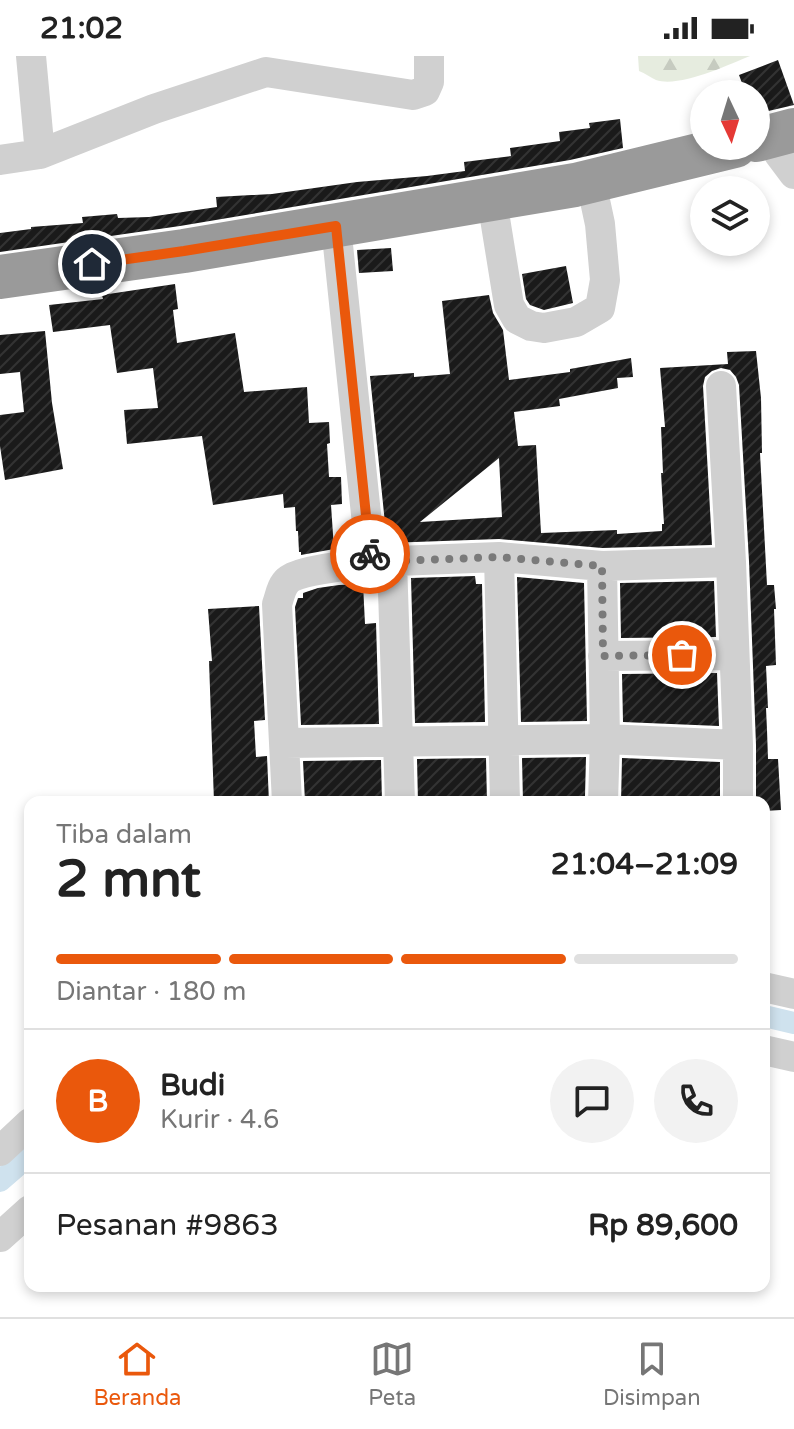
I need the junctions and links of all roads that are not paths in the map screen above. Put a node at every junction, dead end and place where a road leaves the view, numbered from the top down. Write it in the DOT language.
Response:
graph roads {
  1 [pos="31,56"];
  2 [pos="429,56"];
  3 [pos="265,64"];
  4 [pos="770,144"];
  5 [pos="40,154"];
  6 [pos="690,157"];
  7 [pos="0,160"];
  8 [pos="794,174"];
  9 [pos="591,182"];
  10 [pos="492,200"];
  11 [pos="336,226"];
  12 [pos="0,277"];
  13 [pos="721,386"];
  14 [pos="499,557"];
  15 [pos="381,561"];
  16 [pos="731,562"];
  17 [pos="602,566"];
  18 [pos="734,655"];
  19 [pos="603,656"];
  20 [pos="605,739"];
  21 [pos="398,740"];
  22 [pos="503,740"];
  23 [pos="285,743"];
  24 [pos="738,745"];
  25 [pos="287,796"];
  26 [pos="400,796"];
  27 [pos="505,796"];
  28 [pos="603,796"];
  29 [pos="738,796"];
  30 [pos="770,988"];
  31 [pos="794,994"];
  32 [pos="770,1051"];
  33 [pos="794,1057"];
  34 [pos="24,1129"];
  35 [pos="0,1151"];
  36 [pos="24,1215"];
  37 [pos="0,1237"];
  1 -- 5 [label="street"];
  2 -- 3 [label="street"];
  3 -- 5 [label="street"];
  4 -- 8 [label="street"];
  5 -- 7 [label="street"];
  6 -- 9 [label="highway"];
  9 -- 10 [label="highway"];
  9 -- 10 [label="street"];
  10 -- 11 [label="highway"];
  11 -- 12 [label="highway"];
  11 -- 15 [label="street"];
  13 -- 16 [label="street"];
  14 -- 15 [label="street"];
  14 -- 17 [label="street"];
  14 -- 22 [label="street"];
  15 -- 21 [label="street"];
  15 -- 23 [label="street"];
  16 -- 17 [label="street"];
  16 -- 18 [label="street"];
  17 -- 19 [label="street"];
  18 -- 19 [label="street"];
  18 -- 24 [label="street"];
  19 -- 20 [label="street"];
  20 -- 22 [label="street"];
  20 -- 24 [label="street"];
  20 -- 28 [label="street"];
  21 -- 22 [label="street"];
  21 -- 23 [label="street"];
  21 -- 26 [label="street"];
  22 -- 27 [label="street"];
  23 -- 25 [label="street"];
  24 -- 29 [label="street"];
  30 -- 31 [label="street"];
  32 -- 33 [label="street"];
  34 -- 35 [label="street"];
  36 -- 37 [label="street"];
}
